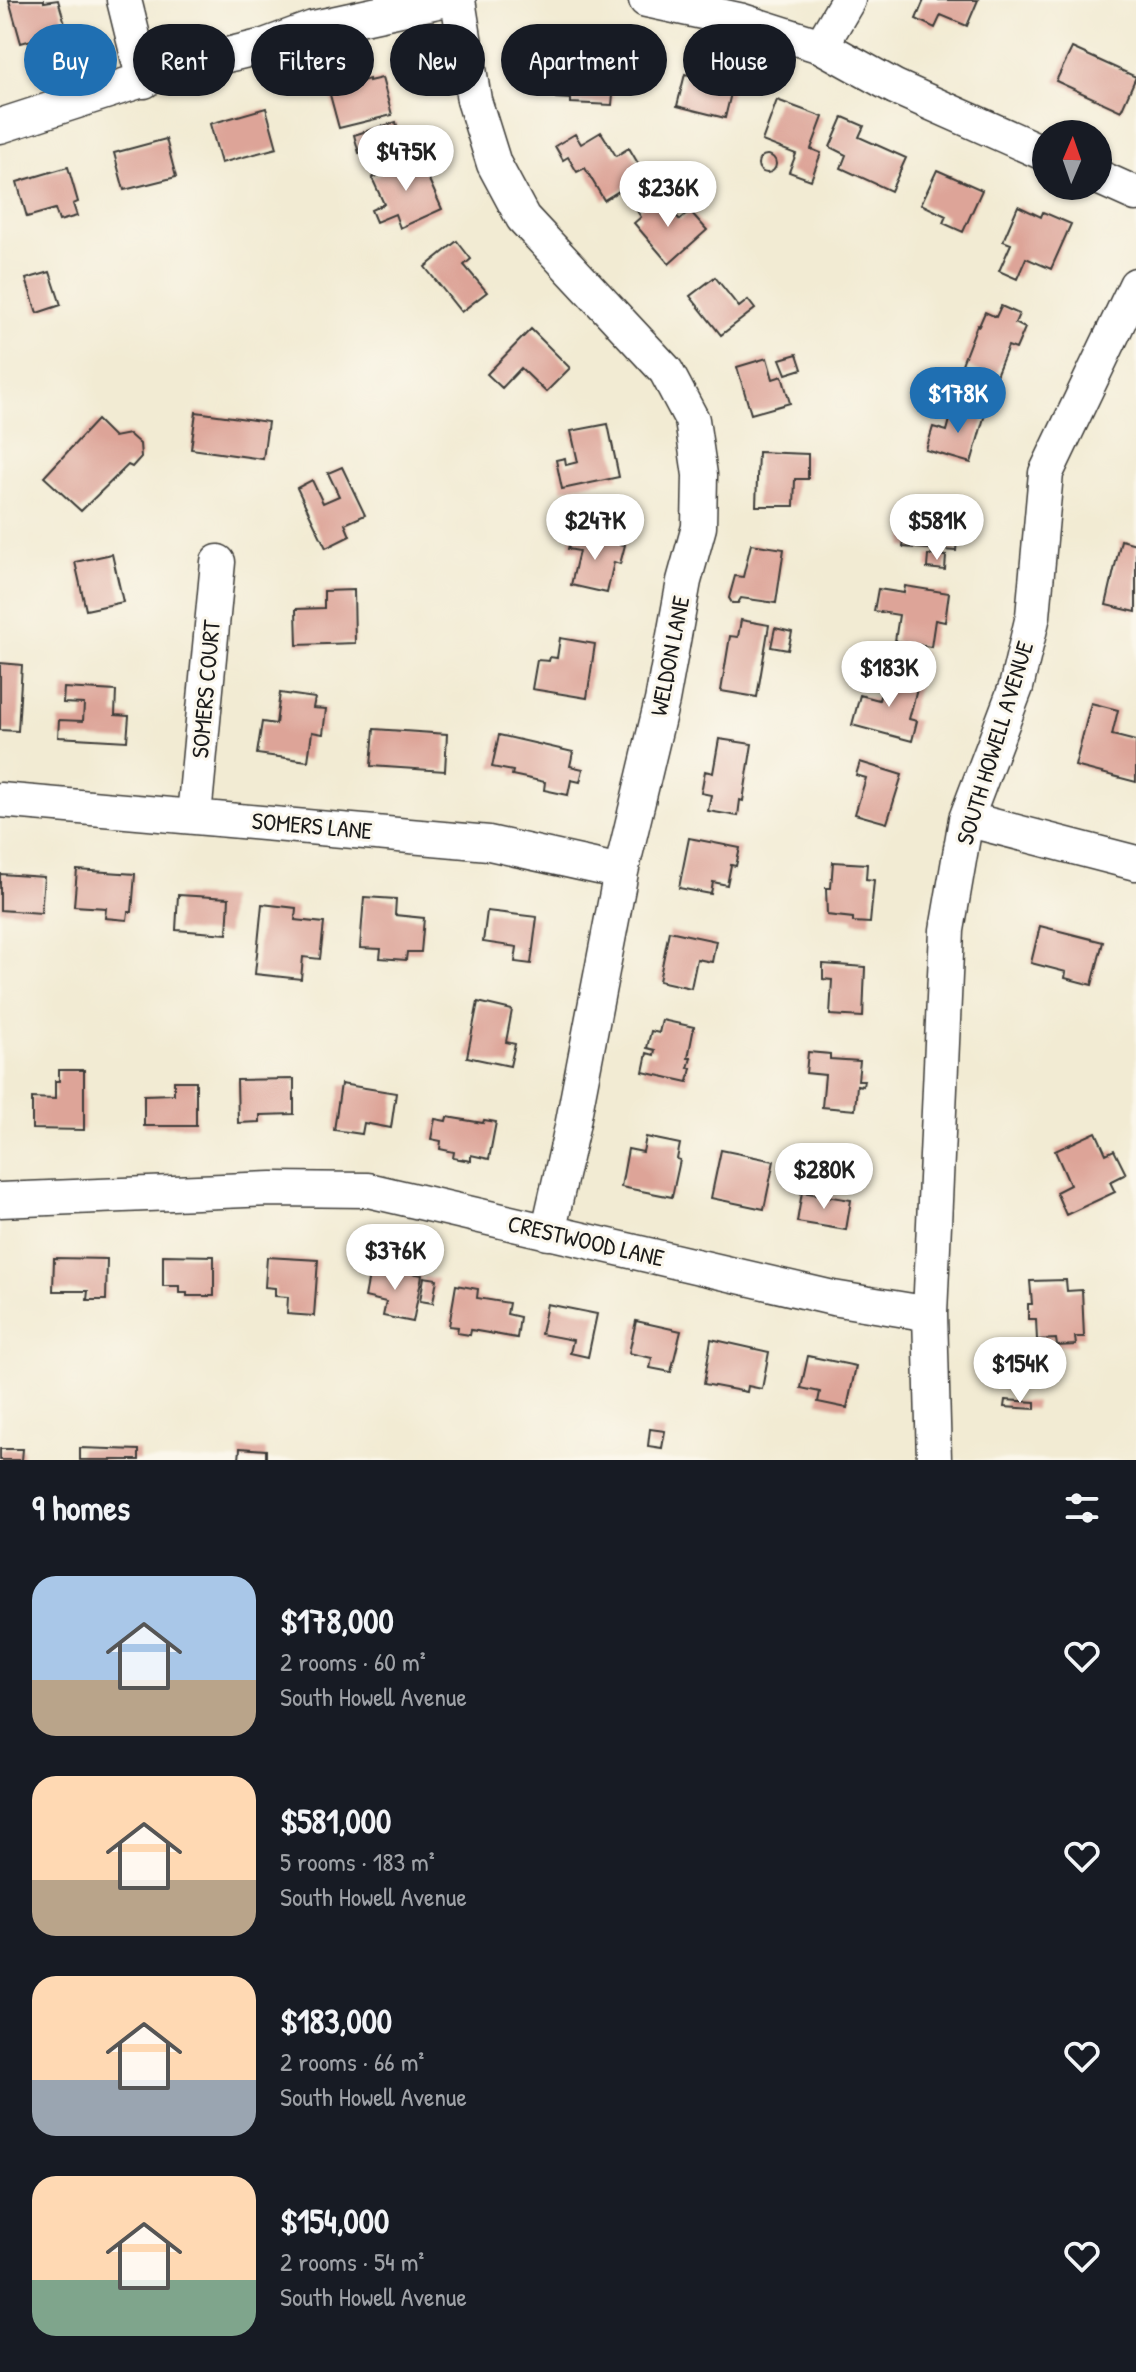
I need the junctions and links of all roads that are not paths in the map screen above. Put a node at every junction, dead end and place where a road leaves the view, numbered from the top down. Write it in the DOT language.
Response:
graph roads {
  1 [pos="124,0"];
  2 [pos="443,0"];
  3 [pos="458,0"];
  4 [pos="646,0"];
  5 [pos="848,0"];
  6 [pos="133,36"];
  7 [pos="821,46"];
  8 [pos="235,53"];
  9 [pos="133,84"];
  10 [pos="0,126"];
  11 [pos="1032,148"];
  12 [pos="1112,183"];
  13 [pos="1136,194"];
  14 [pos="1136,285"];
  15 [pos="1122,349"];
  16 [pos="218,562"];
  17 [pos="0,800"];
  18 [pos="194,816"];
  19 [pos="966,819"];
  20 [pos="1136,863"];
  21 [pos="621,872"];
  22 [pos="0,1200"];
  23 [pos="548,1233"];
  24 [pos="930,1314"];
  25 [pos="934,1460"];
  1 -- 6 [label="street"];
  2 -- 8 [label="street"];
  3 -- 21 [label="street, WELDON LANE"];
  4 -- 7 [label="street"];
  5 -- 7 [label="street"];
  7 -- 11 [label="street"];
  9 -- 10 [label="street"];
  12 -- 13 [label="street"];
  14 -- 15 [label="street, SOUTH HOWELL AVENUE"];
  15 -- 19 [label="street, SOUTH HOWELL AVENUE"];
  16 -- 18 [label="street, SOMERS COURT"];
  17 -- 18 [label="street, SOMERS LANE"];
  18 -- 21 [label="street, SOMERS LANE"];
  19 -- 20 [label="street"];
  19 -- 24 [label="street, SOUTH HOWELL AVENUE"];
  21 -- 23 [label="street, WELDON LANE"];
  22 -- 23 [label="street, CRESTWOOD LANE"];
  23 -- 24 [label="street, CRESTWOOD LANE"];
  24 -- 25 [label="street, SOUTH HOWELL AVENUE"];
}
